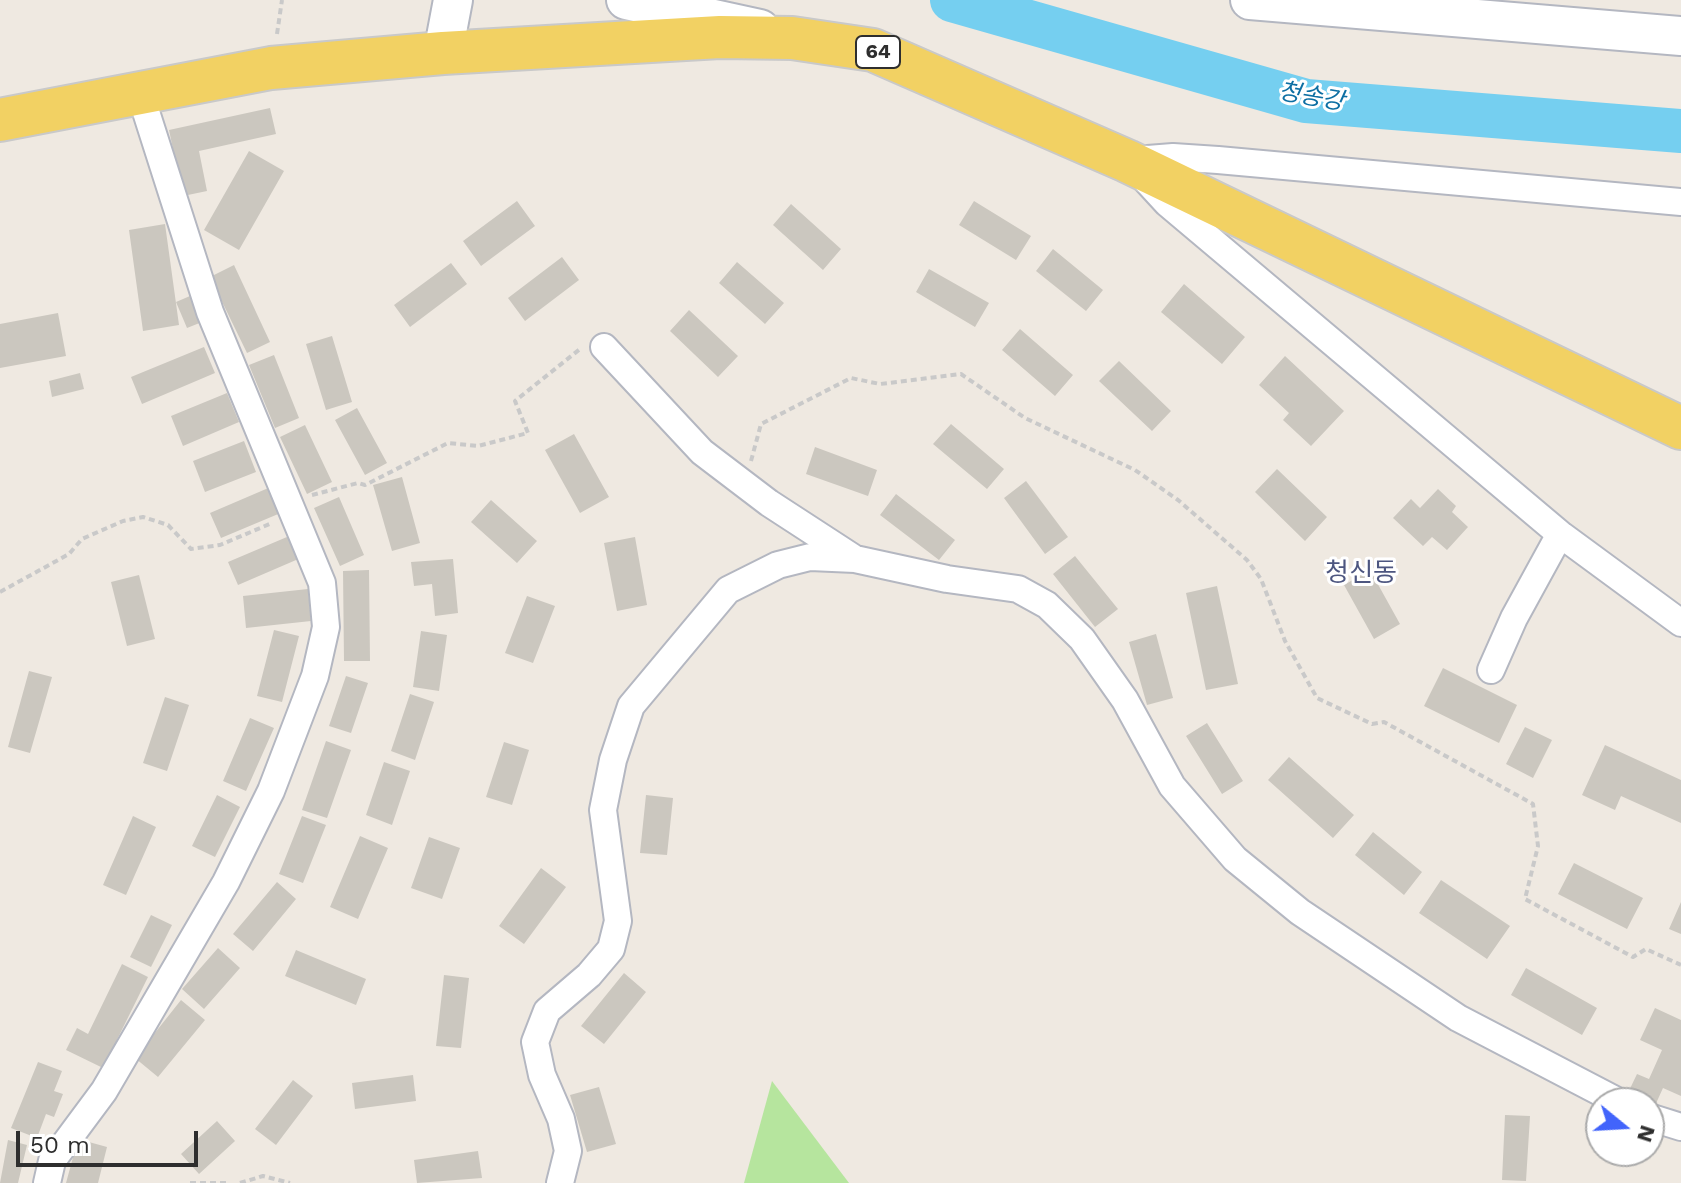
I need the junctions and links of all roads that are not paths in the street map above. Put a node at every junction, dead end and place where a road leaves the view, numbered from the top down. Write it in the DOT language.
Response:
graph roads {
  1 [pos="453,0"];
  2 [pos="626,0"];
  3 [pos="1250,0"];
  4 [pos="1296,3"];
  5 [pos="1681,36"];
  6 [pos="792,38"];
  7 [pos="443,53"];
  8 [pos="140,93"];
  9 [pos="0,120"];
  10 [pos="1127,161"];
  11 [pos="1681,202"];
  12 [pos="604,347"];
  13 [pos="1681,428"];
  14 [pos="1560,534"];
  15 [pos="855,559"];
  16 [pos="1681,623"];
  17 [pos="1491,670"];
  18 [pos="1590,1087"];
  19 [pos="47,1183"];
  20 [pos="560,1183"];
  1 -- 7 [label="street"];
  2 -- 6 [label="street"];
  3 -- 4 [label="street"];
  4 -- 5 [label="street"];
  6 -- 7 [label="main road, 64"];
  6 -- 10 [label="main road, 64"];
  7 -- 8 [label="main road, 64"];
  8 -- 9 [label="main road, 64"];
  8 -- 19 [label="street"];
  10 -- 11 [label="street"];
  10 -- 13 [label="main road, 64"];
  10 -- 14 [label="street"];
  12 -- 15 [label="street"];
  14 -- 16 [label="street"];
  14 -- 17 [label="street"];
  15 -- 18 [label="street"];
  15 -- 20 [label="street"];
}
